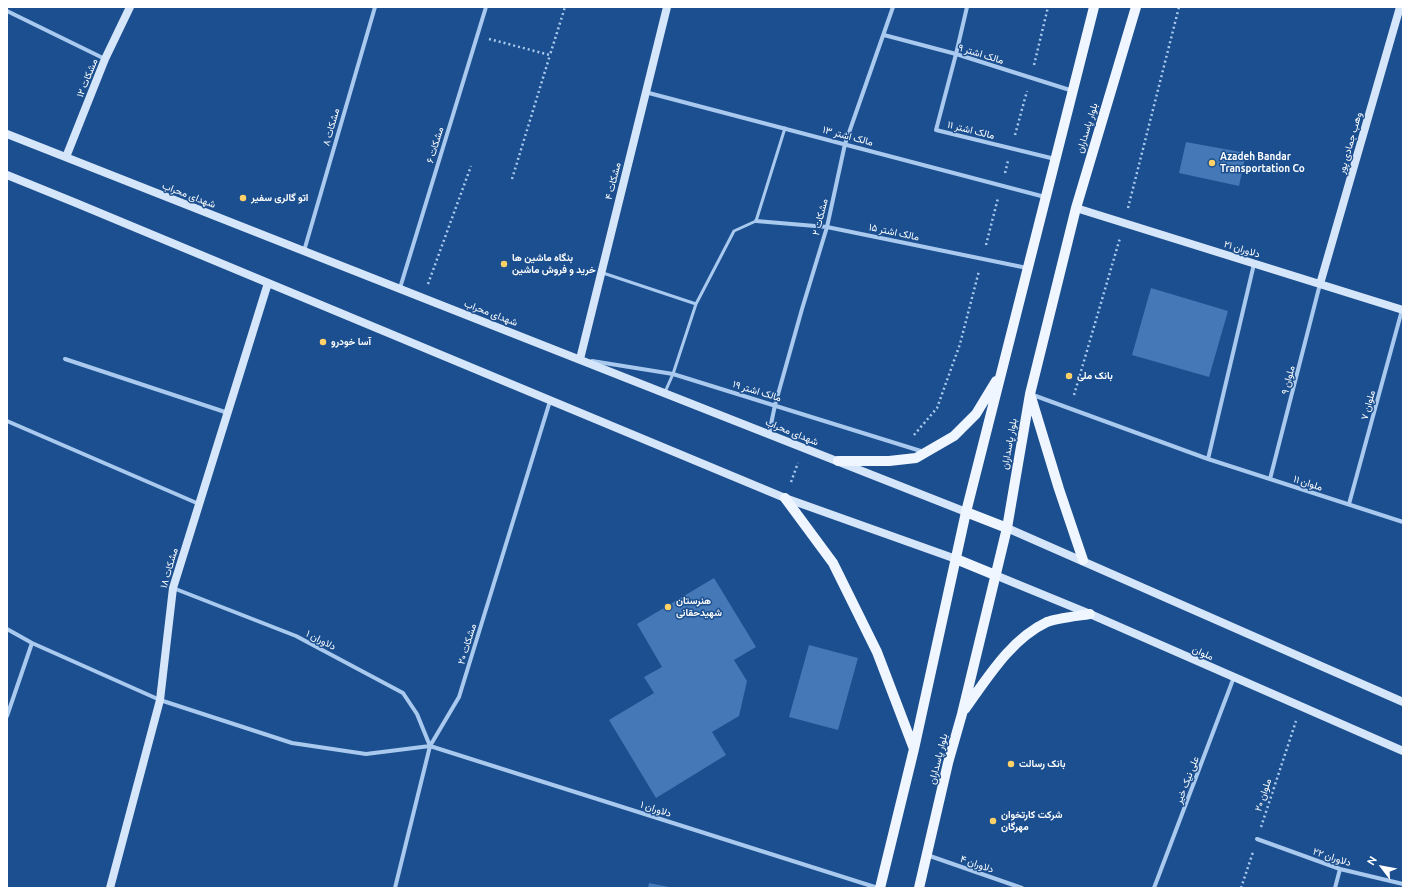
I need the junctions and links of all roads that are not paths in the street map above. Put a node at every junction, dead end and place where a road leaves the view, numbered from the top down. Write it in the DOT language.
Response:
graph roads {
  1 [pos="130,7"];
  2 [pos="374,7"];
  3 [pos="486,7"];
  4 [pos="667,7"];
  5 [pos="893,7"];
  6 [pos="967,7"];
  7 [pos="1094,7"];
  8 [pos="1136,7"];
  9 [pos="1400,7"];
  10 [pos="7,11"];
  11 [pos="884,35"];
  12 [pos="956,54"];
  13 [pos="105,59"];
  14 [pos="1073,91"];
  15 [pos="645,92"];
  16 [pos="785,128"];
  17 [pos="7,134"];
  18 [pos="845,144"];
  19 [pos="66,158"];
  20 [pos="1056,159"];
  21 [pos="7,176"];
  22 [pos="1046,197"];
  23 [pos="1076,208"];
  24 [pos="756,221"];
  25 [pos="827,226"];
  26 [pos="304,250"];
  27 [pos="1254,263"];
  28 [pos="1028,268"];
  29 [pos="601,272"];
  30 [pos="268,283"];
  31 [pos="1320,284"];
  32 [pos="400,288"];
  33 [pos="696,304"];
  34 [pos="1403,310"];
  35 [pos="65,359"];
  36 [pos="580,359"];
  37 [pos="1002,373"];
  38 [pos="673,374"];
  39 [pos="664,394"];
  40 [pos="1030,394"];
  41 [pos="550,401"];
  42 [pos="775,405"];
  43 [pos="228,413"];
  44 [pos="7,421"];
  45 [pos="769,434"];
  46 [pos="926,453"];
  47 [pos="1208,459"];
  48 [pos="838,461"];
  49 [pos="1270,479"];
  50 [pos="785,498"];
  51 [pos="199,504"];
  52 [pos="1349,504"];
  53 [pos="966,512"];
  54 [pos="1403,522"];
  55 [pos="1007,528"];
  56 [pos="956,558"];
  57 [pos="1083,560"];
  58 [pos="995,575"];
  59 [pos="173,588"];
  60 [pos="1090,614"];
  61 [pos="7,629"];
  62 [pos="32,643"];
  63 [pos="1234,677"];
  64 [pos="160,700"];
  65 [pos="1403,702"];
  66 [pos="962,714"];
  67 [pos="7,716"];
  68 [pos="430,746"];
  69 [pos="914,749"];
  70 [pos="1403,751"];
  71 [pos="1257,839"];
  72 [pos="927,855"];
  73 [pos="1340,869"];
  74 [pos="1403,884"];
  75 [pos="110,888"];
  76 [pos="395,888"];
  77 [pos="879,888"];
  78 [pos="918,888"];
  79 [pos="1022,888"];
  80 [pos="1154,888"];
  81 [pos="1336,888"];
  1 -- 13 [label="main road, مشکات ۱۲"];
  2 -- 26 [label="street, مشکات ۸"];
  3 -- 32 [label="street, مشکات ۶"];
  4 -- 15 [label="main road, مشکات ۴"];
  5 -- 11 [label="street, مشکات ۲"];
  6 -- 12 [label="street"];
  7 -- 14 [label="main road"];
  8 -- 23 [label="main road, بلوار پاسداران"];
  9 -- 31 [label="main road, وهب جمادی پور"];
  10 -- 13 [label="street"];
  11 -- 12 [label="street, مالک اشتر ۹"];
  11 -- 18 [label="street, مشکات ۲"];
  12 -- 14 [label="street, مالک اشتر ۹"];
  12 -- 20 [label="street, مالک اشتر ۱۱"];
  13 -- 19 [label="main road, مشکات ۱۲"];
  14 -- 20 [label="main road"];
  15 -- 16 [label="street, مالک اشتر ۱۳"];
  15 -- 29 [label="main road, مشکات ۴"];
  16 -- 18 [label="street, مالک اشتر ۱۳"];
  16 -- 24 [label="lane"];
  17 -- 19 [label="main road, شهدای محراب"];
  18 -- 22 [label="street, مالک اشتر ۱۳"];
  18 -- 25 [label="street, مشکات ۲"];
  19 -- 26 [label="main road, شهدای محراب"];
  20 -- 22 [label="main road"];
  21 -- 30 [label="main road"];
  22 -- 28 [label="main road"];
  23 -- 27 [label="main road, دلاوران ۲۱"];
  23 -- 40 [label="main road, بلوار پاسداران"];
  24 -- 25 [label="street, مالک اشتر ۱۵"];
  24 -- 33 [label="lane"];
  25 -- 28 [label="street, مالک اشتر ۱۵"];
  25 -- 42 [label="street, مشکات ۲"];
  26 -- 32 [label="main road, شهدای محراب"];
  27 -- 31 [label="main road, دلاوران ۲۱"];
  27 -- 47 [label="street"];
  28 -- 37 [label="main road"];
  29 -- 33 [label="lane"];
  29 -- 36 [label="main road, مشکات ۴"];
  30 -- 41 [label="main road"];
  30 -- 43 [label="main road, مشکات ۱۸"];
  31 -- 34 [label="main road, دلاوران ۲۱"];
  31 -- 49 [label="street, ملوان ۹"];
  32 -- 36 [label="main road, شهدای محراب"];
  33 -- 38 [label="lane"];
  34 -- 52 [label="street, ملوان ۷"];
  35 -- 43 [label="street"];
  36 -- 38 [label="street, مالک اشتر ۱۹"];
  36 -- 39 [label="main road, شهدای محراب"];
  37 -- 46 [label="main road"];
  37 -- 53 [label="main road"];
  38 -- 39 [label="lane"];
  38 -- 42 [label="street, مالک اشتر ۱۹"];
  39 -- 45 [label="main road, شهدای محراب"];
  40 -- 47 [label="street, ملوان ۱۱"];
  40 -- 55 [label="main road, بلوار پاسداران"];
  40 -- 57 [label="main road"];
  41 -- 50 [label="main road"];
  41 -- 68 [label="street, مشکات ۲۰"];
  42 -- 45 [label="street, مشکات ۲"];
  42 -- 46 [label="street, مالک اشتر ۱۹"];
  43 -- 51 [label="main road, مشکات ۱۸"];
  44 -- 51 [label="street"];
  45 -- 48 [label="main road, شهدای محراب"];
  46 -- 48 [label="main road"];
  47 -- 49 [label="street, ملوان ۱۱"];
  48 -- 53 [label="main road, شهدای محراب"];
  49 -- 52 [label="street, ملوان ۱۱"];
  50 -- 56 [label="main road"];
  50 -- 69 [label="main road"];
  51 -- 59 [label="main road, مشکات ۱۸"];
  52 -- 54 [label="street, ملوان ۱۱"];
  53 -- 55 [label="main road"];
  53 -- 56 [label="main road"];
  55 -- 57 [label="main road"];
  55 -- 58 [label="main road, بلوار پاسداران"];
  56 -- 58 [label="main road"];
  56 -- 69 [label="main road"];
  57 -- 65 [label="main road"];
  58 -- 60 [label="main road, ملوان"];
  58 -- 66 [label="main road, بلوار پاسداران"];
  59 -- 64 [label="main road, مشکات ۱۸"];
  59 -- 68 [label="street, دلاوران ۱"];
  60 -- 63 [label="main road, ملوان"];
  60 -- 66 [label="main road"];
  61 -- 62 [label="street, دلاوران ۱"];
  62 -- 64 [label="street, دلاوران ۱"];
  62 -- 67 [label="street"];
  63 -- 70 [label="main road, ملوان"];
  63 -- 80 [label="street, علی نیک خیر"];
  64 -- 68 [label="street, دلاوران ۱"];
  64 -- 75 [label="main road, مشکات ۱۸"];
  66 -- 72 [label="main road, بلوار پاسداران"];
  68 -- 76 [label="street, مشکات ۲۰"];
  68 -- 77 [label="street, دلاوران ۱"];
  69 -- 77 [label="main road"];
  71 -- 73 [label="street, دلاوران ۲۲"];
  72 -- 78 [label="main road, بلوار پاسداران"];
  72 -- 79 [label="street, دلاوران ۴"];
  73 -- 74 [label="street, دلاوران ۲۲"];
  73 -- 81 [label="street"];
}
